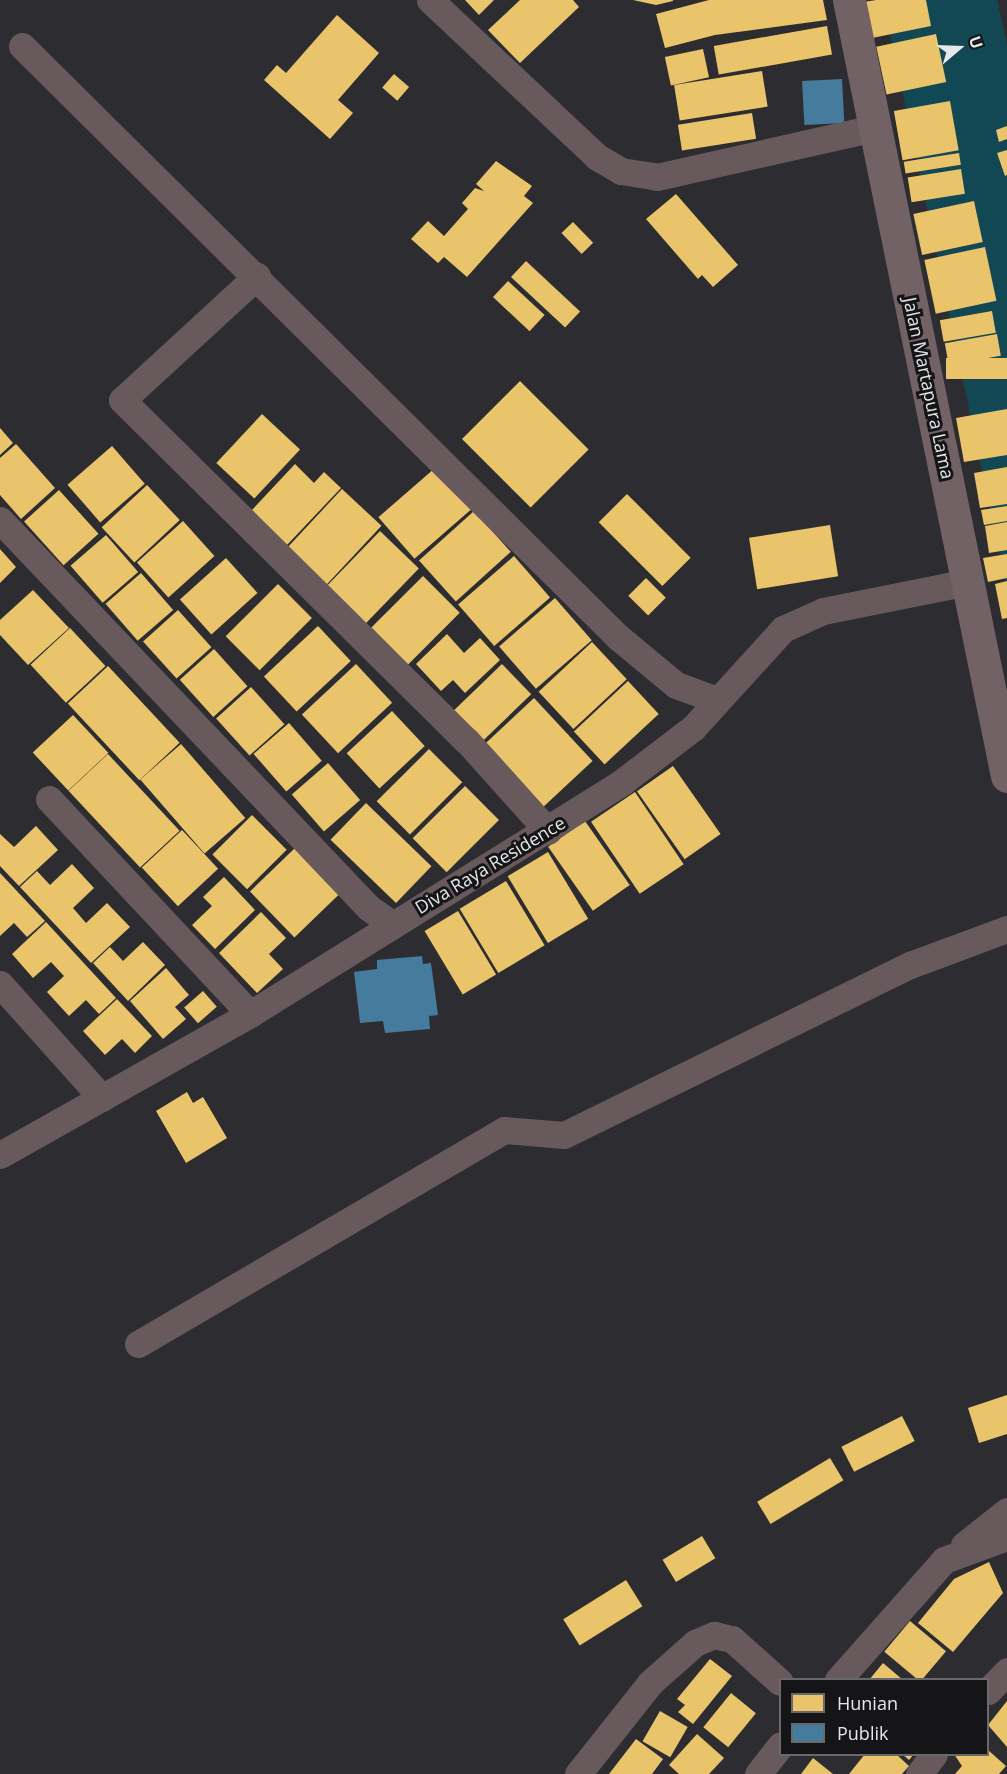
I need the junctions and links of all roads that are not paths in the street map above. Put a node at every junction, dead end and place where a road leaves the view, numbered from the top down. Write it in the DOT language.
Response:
graph roads {
  1 [pos="430,0"];
  2 [pos="849,0"];
  3 [pos="22,46"];
  4 [pos="875,128"];
  5 [pos="257,276"];
  6 [pos="0,520"];
  7 [pos="968,582"];
  8 [pos="717,700"];
  9 [pos="1007,776"];
  10 [pos="49,799"];
  11 [pos="548,831"];
  12 [pos="392,924"];
  13 [pos="1007,929"];
  14 [pos="0,984"];
  15 [pos="250,1014"];
  16 [pos="102,1098"];
  17 [pos="0,1155"];
  18 [pos="138,1344"];
  19 [pos="1007,1511"];
  20 [pos="1007,1537"];
  21 [pos="944,1560"];
  22 [pos="1007,1671"];
  23 [pos="840,1678"];
  24 [pos="779,1681"];
  25 [pos="989,1689"];
  26 [pos="779,1747"];
  27 [pos="933,1756"];
  28 [pos="578,1774"];
  29 [pos="758,1774"];
  30 [pos="919,1774"];
  1 -- 4 [label="street"];
  2 -- 4 [label="main road, Jalan Martapura Lama"];
  3 -- 5 [label="street"];
  4 -- 7 [label="main road, Jalan Martapura Lama"];
  5 -- 8 [label="street"];
  5 -- 11 [label="street"];
  6 -- 12 [label="street"];
  7 -- 8 [label="street, Diva Raya Residence"];
  7 -- 9 [label="main road, Jalan Martapura Lama"];
  8 -- 11 [label="street, Diva Raya Residence"];
  10 -- 15 [label="street"];
  11 -- 12 [label="street, Diva Raya Residence"];
  12 -- 15 [label="street, Diva Raya Residence"];
  13 -- 18 [label="street"];
  14 -- 16 [label="street"];
  15 -- 16 [label="street, Diva Raya Residence"];
  16 -- 17 [label="street, Diva Raya Residence"];
  19 -- 21 [label="street"];
  20 -- 21 [label="street"];
  21 -- 23 [label="street"];
  22 -- 25 [label="street"];
  24 -- 28 [label="street"];
  26 -- 29 [label="street"];
  27 -- 30 [label="street"];
}
